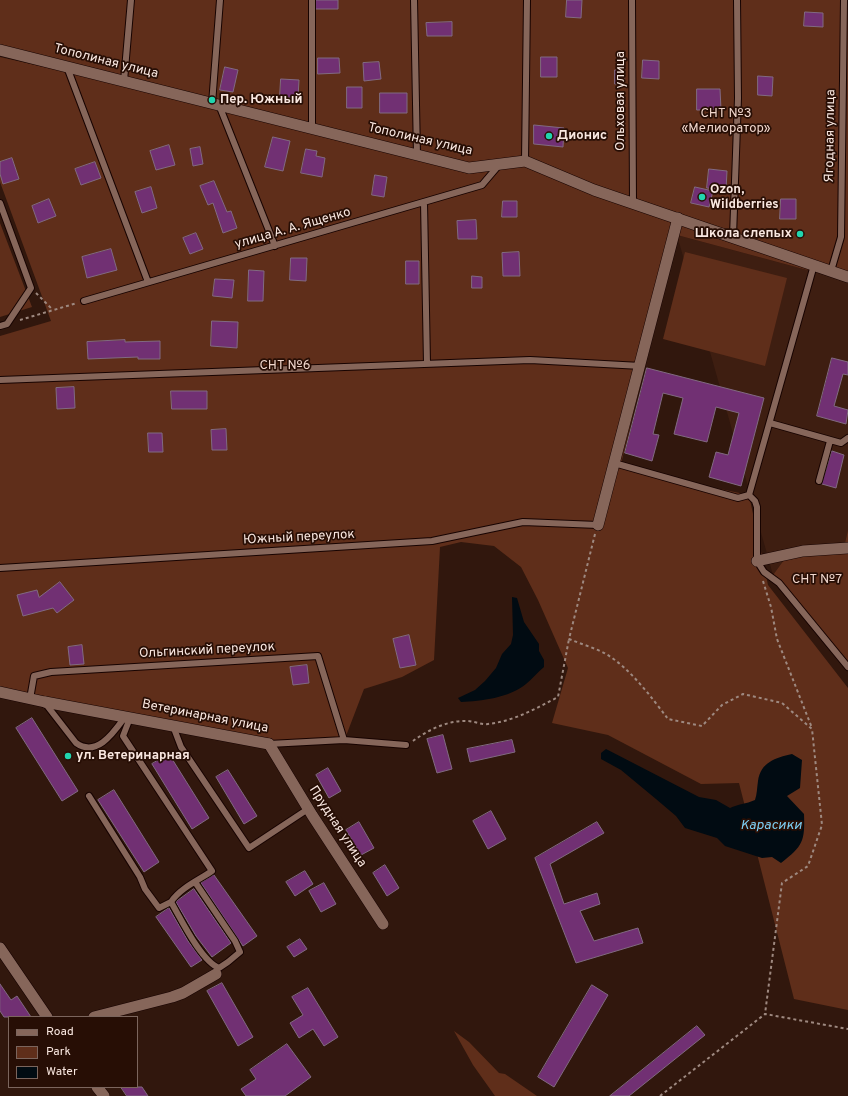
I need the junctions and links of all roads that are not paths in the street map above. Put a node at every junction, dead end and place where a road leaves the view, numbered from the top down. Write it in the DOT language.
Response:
graph roads {
  1 [pos="131,0"];
  2 [pos="220,0"];
  3 [pos="312,0"];
  4 [pos="414,0"];
  5 [pos="526,0"];
  6 [pos="632,0"];
  7 [pos="738,0"];
  8 [pos="844,0"];
  9 [pos="0,50"];
  10 [pos="67,67"];
  11 [pos="124,82"];
  12 [pos="216,105"];
  13 [pos="312,128"];
  14 [pos="417,155"];
  15 [pos="525,161"];
  16 [pos="499,165"];
  17 [pos="424,202"];
  18 [pos="0,203"];
  19 [pos="633,203"];
  20 [pos="678,218"];
  21 [pos="733,236"];
  22 [pos="275,246"];
  23 [pos="814,265"];
  24 [pos="831,271"];
  25 [pos="848,276"];
  26 [pos="148,282"];
  27 [pos="84,301"];
  28 [pos="3,325"];
  29 [pos="427,364"];
  30 [pos="641,366"];
  31 [pos="0,380"];
  32 [pos="770,423"];
  33 [pos="848,438"];
  34 [pos="830,441"];
  35 [pos="614,463"];
  36 [pos="819,480"];
  37 [pos="749,496"];
  38 [pos="598,525"];
  39 [pos="848,548"];
  40 [pos="757,561"];
  41 [pos="0,568"];
  42 [pos="848,667"];
  43 [pos="0,692"];
  44 [pos="30,699"];
  45 [pos="45,702"];
  46 [pos="128,717"];
  47 [pos="174,726"];
  48 [pos="344,740"];
  49 [pos="269,744"];
  50 [pos="406,745"];
  51 [pos="89,796"];
  52 [pos="308,809"];
  53 [pos="195,882"];
  54 [pos="171,902"];
  55 [pos="383,924"];
  56 [pos="0,948"];
  57 [pos="216,974"];
  58 [pos="46,1016"];
  59 [pos="98,1016"];
  60 [pos="98,1088"];
  61 [pos="104,1096"];
  1 -- 11 [label="lane"];
  2 -- 12 [label="lane"];
  3 -- 13 [label="lane"];
  4 -- 14 [label="lane"];
  5 -- 15 [label="lane"];
  6 -- 19 [label="lane, Ольховая улица"];
  7 -- 21 [label="lane"];
  8 -- 24 [label="lane, Ягодная улица"];
  9 -- 10 [label="street, Тополиная улица"];
  10 -- 11 [label="street, Тополиная улица"];
  10 -- 26 [label="lane"];
  11 -- 12 [label="street, Тополиная улица"];
  12 -- 13 [label="street, Тополиная улица"];
  12 -- 22 [label="lane"];
  13 -- 14 [label="street, Тополиная улица"];
  14 -- 16 [label="street, Тополиная улица"];
  15 -- 16 [label="street, Тополиная улица"];
  15 -- 19 [label="street"];
  16 -- 17 [label="lane, улица А. А. Ященко"];
  17 -- 22 [label="lane, улица А. А. Ященко"];
  17 -- 29 [label="lane"];
  18 -- 28 [label="lane"];
  19 -- 20 [label="street"];
  20 -- 21 [label="street"];
  20 -- 30 [label="street"];
  21 -- 23 [label="street"];
  22 -- 26 [label="lane, улица А. А. Ященко"];
  23 -- 24 [label="street"];
  23 -- 32 [label="lane"];
  24 -- 25 [label="street"];
  26 -- 27 [label="lane, улица А. А. Ященко"];
  29 -- 30 [label="lane"];
  29 -- 31 [label="lane"];
  30 -- 35 [label="street"];
  32 -- 34 [label="lane"];
  32 -- 37 [label="lane"];
  33 -- 34 [label="lane"];
  34 -- 36 [label="lane"];
  35 -- 37 [label="lane"];
  35 -- 38 [label="street"];
  37 -- 40 [label="lane"];
  38 -- 41 [label="lane, Южный переулок"];
  39 -- 40 [label="street"];
  40 -- 42 [label="lane"];
  43 -- 44 [label="street, Ветеринарная улица"];
  44 -- 45 [label="street, Ветеринарная улица"];
  44 -- 48 [label="lane, Ольгинский переулок"];
  45 -- 46 [label="street, Ветеринарная улица"];
  45 -- 46 [label="lane"];
  46 -- 47 [label="street, Ветеринарная улица"];
  46 -- 53 [label="lane"];
  47 -- 49 [label="street, Ветеринарная улица"];
  47 -- 52 [label="lane"];
  48 -- 49 [label="lane, Ветеринарная улица"];
  48 -- 50 [label="lane, Ветеринарная улица"];
  49 -- 52 [label="street, Прудная улица"];
  51 -- 54 [label="lane"];
  52 -- 55 [label="street, Прудная улица"];
  53 -- 54 [label="lane"];
  53 -- 54 [label="lane"];
  56 -- 58 [label="street"];
  57 -- 59 [label="street"];
  60 -- 61 [label="street"];
}
